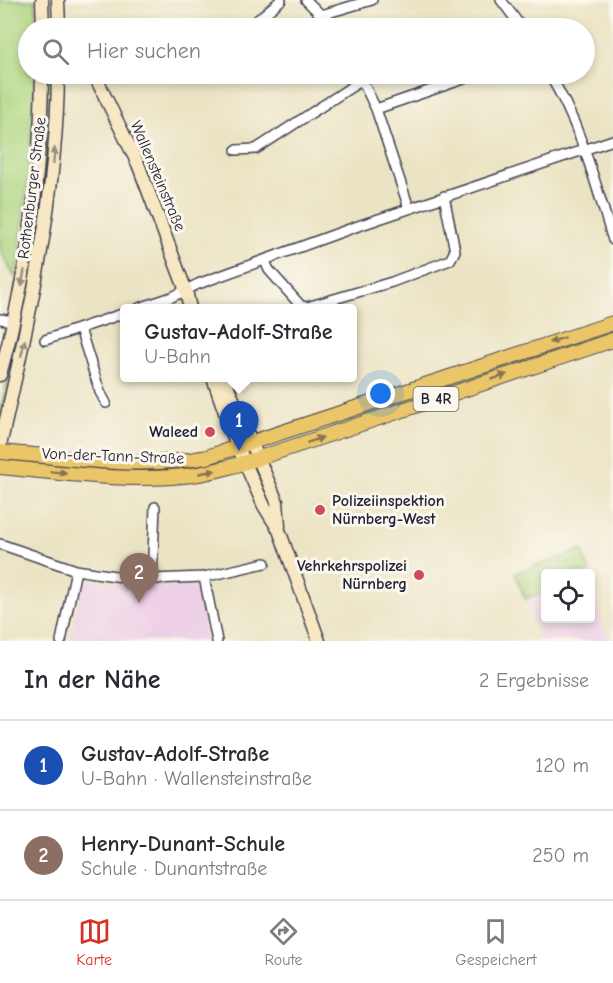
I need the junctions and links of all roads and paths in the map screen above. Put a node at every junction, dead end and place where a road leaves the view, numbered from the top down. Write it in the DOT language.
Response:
graph roads {
  1 [pos="42,0"];
  2 [pos="58,0"];
  3 [pos="281,0"];
  4 [pos="306,0"];
  5 [pos="372,0"];
  6 [pos="501,0"];
  7 [pos="321,15"];
  8 [pos="43,18"];
  9 [pos="58,18"];
  10 [pos="260,18"];
  11 [pos="323,18"];
  12 [pos="514,18"];
  13 [pos="42,84"];
  14 [pos="60,84"];
  15 [pos="98,84"];
  16 [pos="350,84"];
  17 [pos="364,84"];
  18 [pos="449,84"];
  19 [pos="555,84"];
  20 [pos="376,109"];
  21 [pos="613,140"];
  22 [pos="236,150"];
  23 [pos="585,150"];
  24 [pos="444,196"];
  25 [pos="410,208"];
  26 [pos="613,240"];
  27 [pos="265,261"];
  28 [pos="186,291"];
  29 [pos="152,304"];
  30 [pos="189,304"];
  31 [pos="194,304"];
  32 [pos="299,304"];
  33 [pos="317,304"];
  34 [pos="120,315"];
  35 [pos="0,319"];
  36 [pos="14,321"];
  37 [pos="613,323"];
  38 [pos="80,329"];
  39 [pos="45,340"];
  40 [pos="613,340"];
  41 [pos="0,375"];
  42 [pos="215,382"];
  43 [pos="225,382"];
  44 [pos="106,403"];
  45 [pos="0,446"];
  46 [pos="245,446"];
  47 [pos="0,452"];
  48 [pos="259,458"];
  49 [pos="245,462"];
  50 [pos="0,467"];
  51 [pos="155,507"];
  52 [pos="279,530"];
  53 [pos="0,544"];
  54 [pos="264,563"];
  55 [pos="76,570"];
  56 [pos="204,577"];
  57 [pos="152,579"];
  58 [pos="61,641"];
  59 [pos="217,641"];
  60 [pos="319,641"];
  1 -- 8 [label="main road"];
  2 -- 9 [label="main road"];
  3 -- 10 [label="street"];
  4 -- 7 [label="street"];
  5 -- 7 [label="street"];
  6 -- 12 [label="street"];
  7 -- 11 [label="street"];
  13 -- 36 [label="main road, Rothenburger Straße, one-way"];
  45 -- 14 [label="main road, Rothenburger Straße, one-way"];
  15 -- 28 [label="main road, Wallensteinstraße"];
  16 -- 22 [label="street"];
  17 -- 20 [label="street"];
  18 -- 20 [label="street"];
  19 -- 23 [label="street"];
  20 -- 25 [label="street"];
  21 -- 23 [label="street"];
  23 -- 24 [label="street"];
  23 -- 26 [label="street"];
  24 -- 25 [label="street"];
  24 -- 33 [label="street"];
  25 -- 27 [label="street"];
  27 -- 28 [label="street"];
  27 -- 32 [label="street"];
  28 -- 29 [label="street"];
  28 -- 30 [label="main road, Wallensteinstraße"];
  28 -- 31 [label="main road, Wallensteinstraße"];
  34 -- 38 [label="street"];
  35 -- 36 [label="street"];
  36 -- 41 [label="main road, Rothenburger Straße"];
  37 -- 46 [label="main road, B 4R, one-way"];
  38 -- 39 [label="street"];
  38 -- 44 [label="street"];
  48 -- 40 [label="main road, B 4R, one-way"];
  42 -- 46 [label="main road"];
  43 -- 46 [label="main road"];
  46 -- 47 [label="main road, Von-der-Tann-Straße / B 4R"];
  46 -- 48 [label="main road"];
  46 -- 49 [label="main road"];
  48 -- 49 [label="main road, Von-der-Tann-Straße / B 4R"];
  48 -- 52 [label="main road"];
  50 -- 49 [label="main road, Von-der-Tann-Straße / B 4R, one-way"];
  49 -- 52 [label="main road"];
  51 -- 57 [label="street"];
  52 -- 60 [label="main road"];
  53 -- 55 [label="street"];
  54 -- 56 [label="street"];
  55 -- 57 [label="street"];
  55 -- 58 [label="street"];
  56 -- 57 [label="street"];
  56 -- 59 [label="street"];
}
